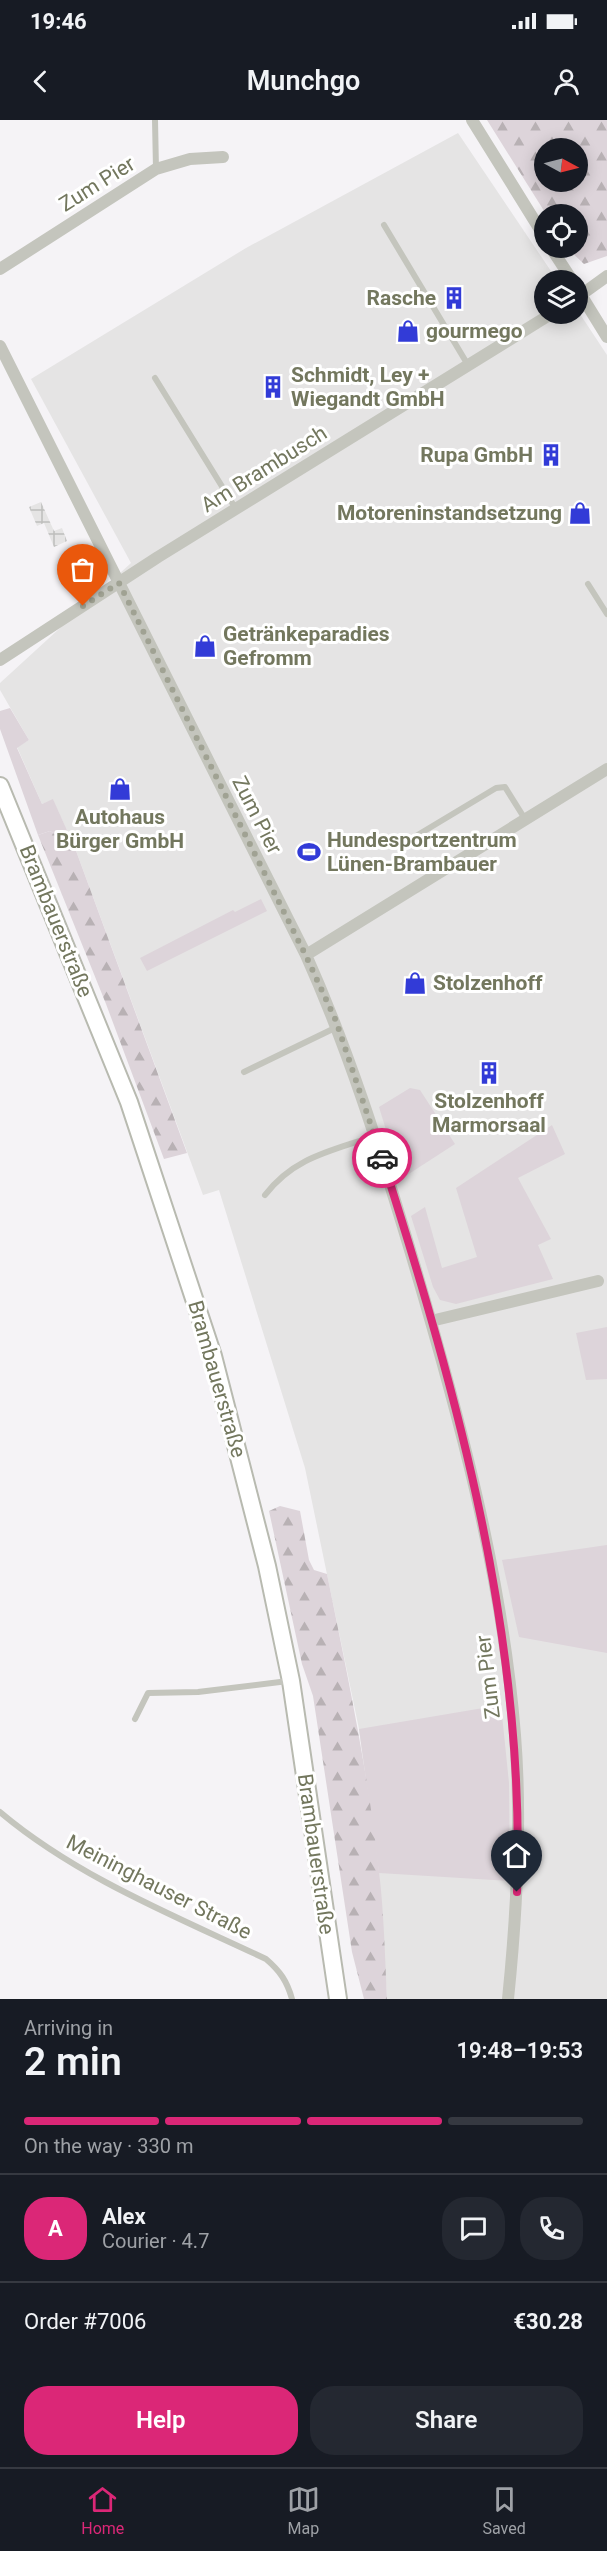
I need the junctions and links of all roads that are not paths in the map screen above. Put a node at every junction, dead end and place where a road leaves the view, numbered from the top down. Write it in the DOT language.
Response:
graph roads {
  1 [pos="154,120"];
  2 [pos="472,120"];
  3 [pos="223,157"];
  4 [pos="156,169"];
  5 [pos="534,221"];
  6 [pos="384,225"];
  7 [pos="0,268"];
  8 [pos="607,276"];
  9 [pos="588,288"];
  10 [pos="588,309"];
  11 [pos="535,324"];
  12 [pos="607,337"];
  13 [pos="0,346"];
  14 [pos="468,365"];
  15 [pos="155,378"];
  16 [pos="237,509"];
  17 [pos="119,583"];
  18 [pos="588,584"];
  19 [pos="607,614"];
  20 [pos="0,660"];
  21 [pos="607,769"];
  22 [pos="0,786"];
  23 [pos="526,820"];
  24 [pos="416,836"];
  25 [pos="306,956"];
  26 [pos="338,1027"];
  27 [pos="244,1072"];
  28 [pos="375,1136"];
  29 [pos="265,1195"];
  30 [pos="598,1281"];
  31 [pos="431,1321"];
  32 [pos="291,1681"];
  33 [pos="135,1719"];
  34 [pos="0,1812"];
  35 [pos="292,1999"];
  36 [pos="338,1999"];
  37 [pos="508,1999"];
  1 -- 4 [label="lane"];
  2 -- 5 [label="street"];
  3 -- 4 [label="street, Zum Pier"];
  4 -- 7 [label="street, Zum Pier"];
  6 -- 14 [label="lane"];
  8 -- 9 [label="street"];
  10 -- 12 [label="street"];
  11 -- 14 [label="street, Am Brambusch"];
  13 -- 17 [label="street, Zum Pier"];
  14 -- 16 [label="street, Am Brambusch"];
  15 -- 16 [label="lane"];
  16 -- 17 [label="street, Am Brambusch"];
  17 -- 20 [label="street, Am Brambusch"];
  17 -- 25 [label="street, Zum Pier"];
  18 -- 19 [label="lane"];
  21 -- 23 [label="street"];
  22 -- 32 [label="main road, Brambauerstraße"];
  23 -- 24 [label="lane"];
  23 -- 25 [label="street"];
  25 -- 26 [label="street, Zum Pier"];
  26 -- 27 [label="lane"];
  26 -- 28 [label="street, Zum Pier"];
  28 -- 29 [label="lane"];
  28 -- 31 [label="street, Zum Pier"];
  30 -- 31 [label="street"];
  31 -- 37 [label="street, Zum Pier"];
  32 -- 33 [label="lane"];
  32 -- 36 [label="main road, Brambauerstraße"];
  34 -- 35 [label="lane, Meininghauser Straße"];
}
